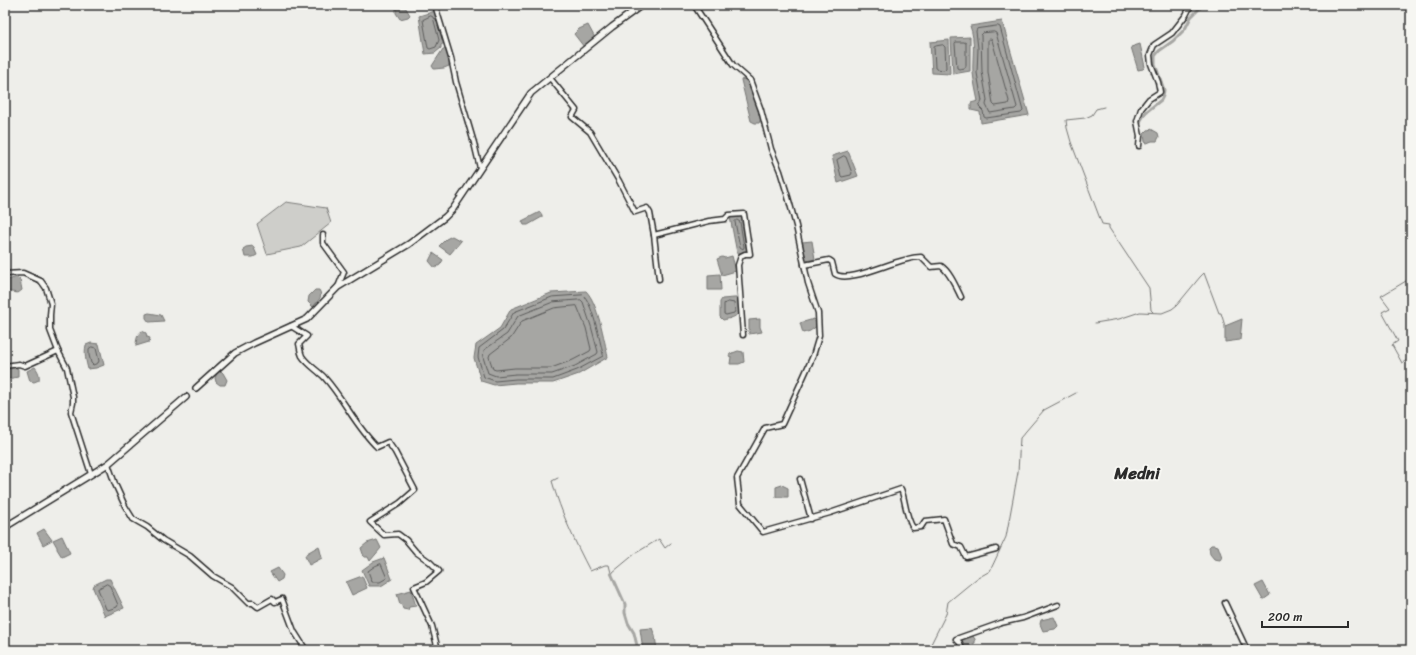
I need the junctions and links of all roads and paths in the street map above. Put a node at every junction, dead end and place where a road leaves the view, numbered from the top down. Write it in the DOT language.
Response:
graph roads {
  1 [pos="435,5"];
  2 [pos="629,5"];
  3 [pos="642,5"];
  4 [pos="694,5"];
  5 [pos="1191,5"];
  6 [pos="631,13"];
  7 [pos="550,78"];
  8 [pos="1139,146"];
  9 [pos="480,168"];
  10 [pos="324,235"];
  11 [pos="654,235"];
  12 [pos="804,265"];
  13 [pos="5,274"];
  14 [pos="659,279"];
  15 [pos="338,287"];
  16 [pos="961,297"];
  17 [pos="291,326"];
  18 [pos="743,335"];
  19 [pos="58,351"];
  20 [pos="5,366"];
  21 [pos="196,388"];
  22 [pos="186,397"];
  23 [pos="108,464"];
  24 [pos="91,474"];
  25 [pos="800,479"];
  26 [pos="811,519"];
  27 [pos="5,528"];
  28 [pos="996,549"];
  29 [pos="1225,603"];
  30 [pos="1058,605"];
  31 [pos="306,650"];
  32 [pos="438,650"];
  33 [pos="962,650"];
  34 [pos="1247,650"];
  1 -- 9 [label="street"];
  2 -- 6 [label="street"];
  3 -- 6 [label="main road"];
  4 -- 12 [label="street"];
  5 -- 8 [label="street"];
  6 -- 7 [label="main road"];
  7 -- 9 [label="main road"];
  7 -- 11 [label="street"];
  9 -- 15 [label="main road"];
  10 -- 15 [label="street"];
  11 -- 14 [label="street"];
  11 -- 18 [label="street"];
  12 -- 16 [label="street"];
  12 -- 26 [label="street"];
  13 -- 19 [label="street"];
  15 -- 17 [label="main road"];
  17 -- 21 [label="main road"];
  17 -- 32 [label="street"];
  19 -- 20 [label="street"];
  19 -- 24 [label="street"];
  22 -- 23 [label="main road"];
  23 -- 24 [label="main road"];
  23 -- 31 [label="street"];
  24 -- 27 [label="main road"];
  25 -- 26 [label="street"];
  26 -- 28 [label="street"];
  29 -- 34 [label="street"];
  30 -- 33 [label="street"];
}
